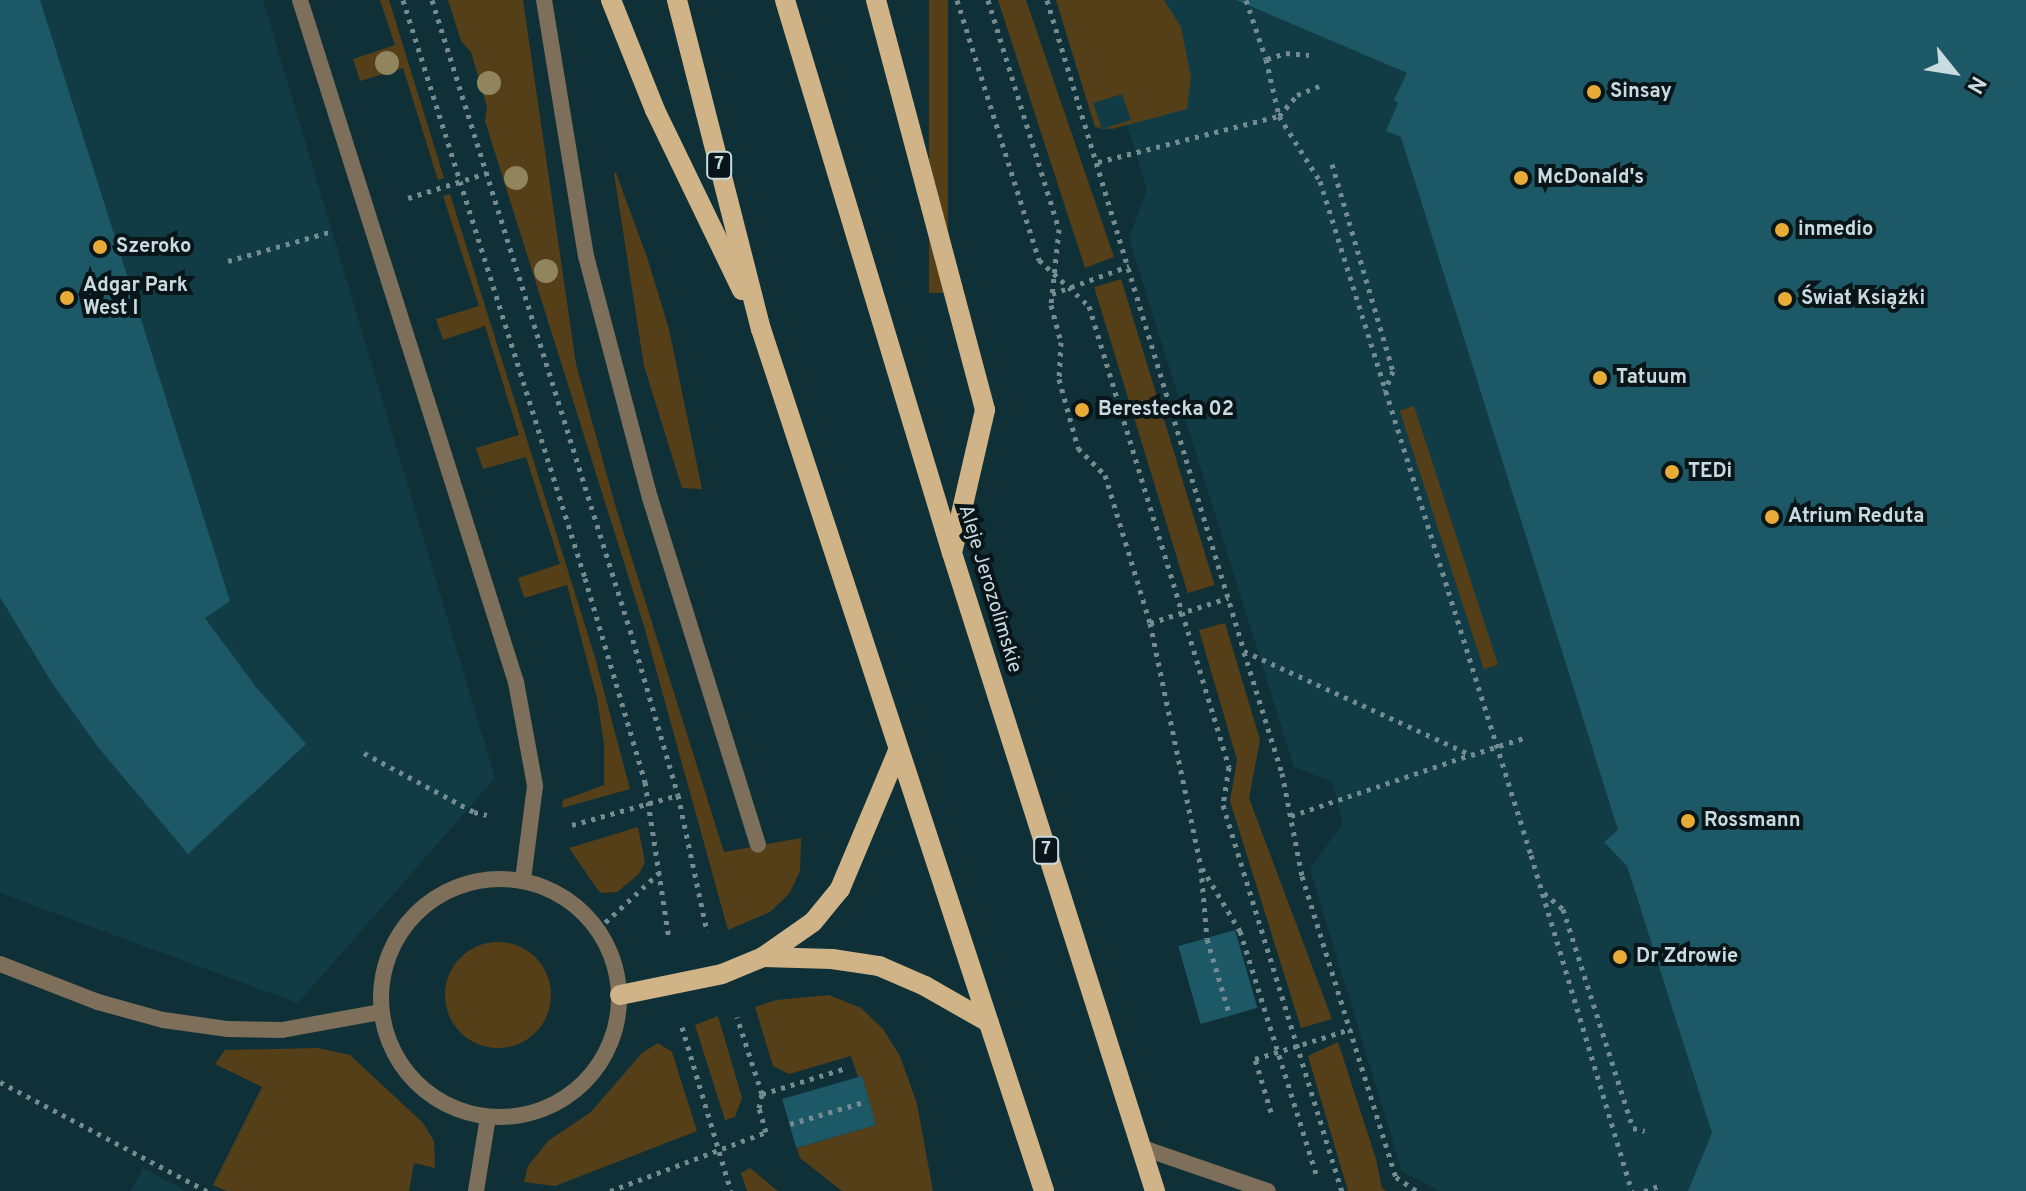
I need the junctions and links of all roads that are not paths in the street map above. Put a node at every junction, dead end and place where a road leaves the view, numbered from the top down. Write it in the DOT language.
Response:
graph roads {
  1 [pos="300,0"];
  2 [pos="544,0"];
  3 [pos="611,0"];
  4 [pos="677,0"];
  5 [pos="785,0"];
  6 [pos="876,0"];
  7 [pos="761,329"];
  8 [pos="952,553"];
  9 [pos="898,751"];
  10 [pos="758,845"];
  11 [pos="523,880"];
  12 [pos="763,957"];
  13 [pos="0,964"];
  14 [pos="620,995"];
  15 [pos="381,1012"];
  16 [pos="988,1022"];
  17 [pos="488,1117"];
  18 [pos="1140,1147"];
  19 [pos="476,1191"];
  20 [pos="1044,1191"];
  21 [pos="1155,1191"];
  22 [pos="1268,1191"];
  1 -- 11 [label="street"];
  2 -- 10 [label="street"];
  3 -- 7 [label="main road"];
  4 -- 7 [label="main road, 7"];
  5 -- 8 [label="main road, Aleje Jerozolimskie / 7"];
  6 -- 8 [label="main road"];
  7 -- 9 [label="main road, 7"];
  8 -- 18 [label="main road, Aleje Jerozolimskie / 7"];
  9 -- 12 [label="main road"];
  9 -- 16 [label="main road, 7"];
  11 -- 14 [label="street"];
  11 -- 15 [label="street"];
  12 -- 14 [label="main road"];
  12 -- 16 [label="main road"];
  13 -- 15 [label="street"];
  14 -- 17 [label="street"];
  15 -- 17 [label="street"];
  16 -- 20 [label="main road, 7"];
  17 -- 19 [label="street"];
  18 -- 21 [label="main road, Aleje Jerozolimskie / 7"];
  18 -- 22 [label="street"];
}
